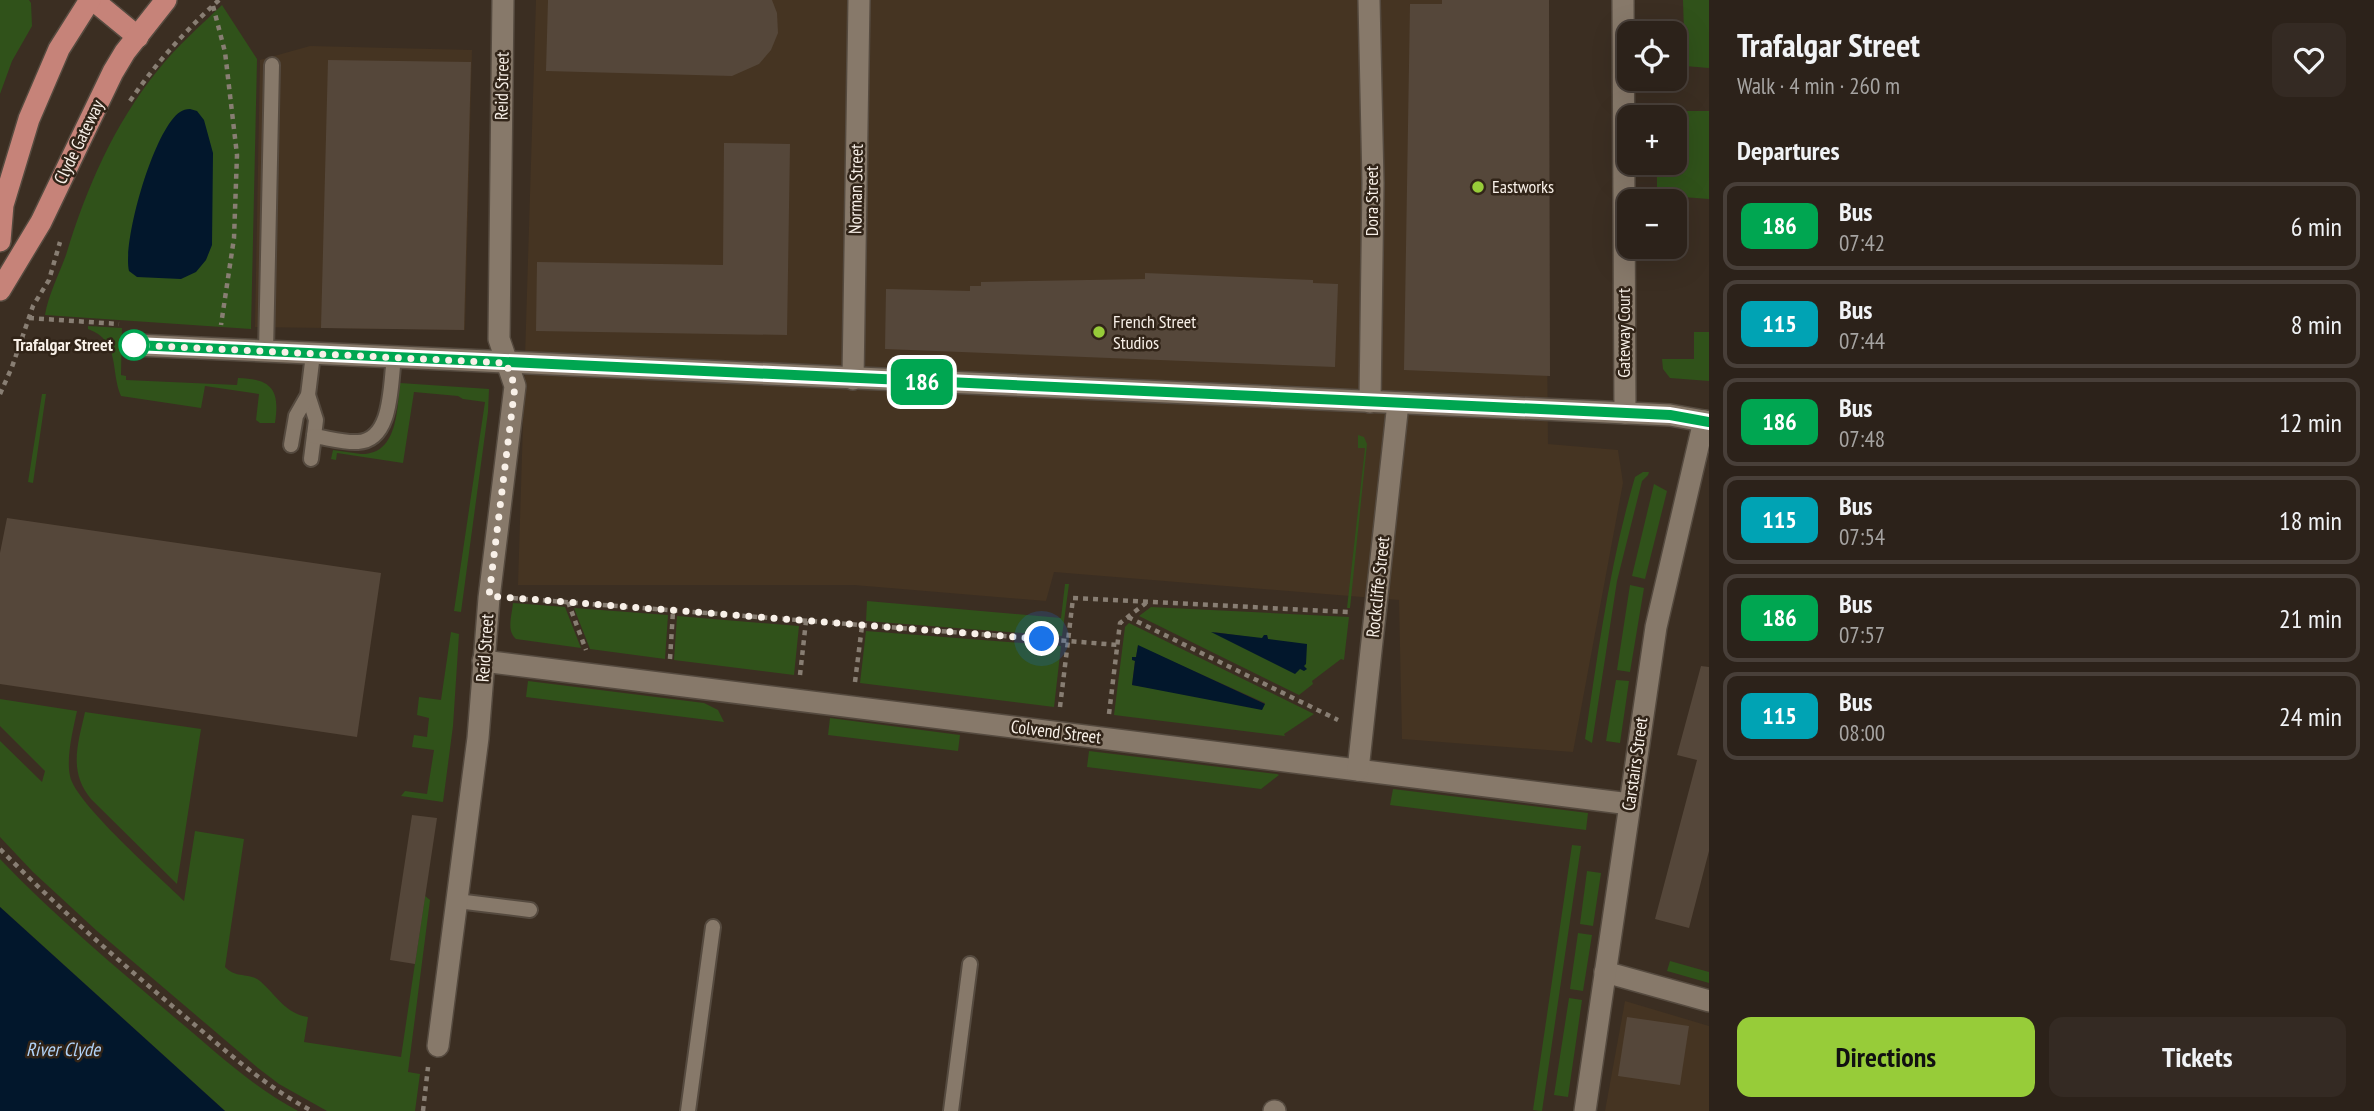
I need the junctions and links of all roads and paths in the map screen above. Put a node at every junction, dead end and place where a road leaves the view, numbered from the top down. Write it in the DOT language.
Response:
graph roads {
  1 [pos="92,0"];
  2 [pos="219,0"];
  3 [pos="503,0"];
  4 [pos="859,0"];
  5 [pos="1369,0"];
  6 [pos="1623,0"];
  7 [pos="159,3"];
  8 [pos="213,6"];
  9 [pos="138,37"];
  10 [pos="272,65"];
  11 [pos="123,111"];
  12 [pos="61,230"];
  13 [pos="0,242"];
  14 [pos="0,290"];
  15 [pos="29,318"];
  16 [pos="134,345"];
  17 [pos="216,349"];
  18 [pos="266,352"];
  19 [pos="313,354"];
  20 [pos="394,358"];
  21 [pos="506,363"];
  22 [pos="853,379"];
  23 [pos="0,394"];
  24 [pos="308,395"];
  25 [pos="1370,402"];
  26 [pos="1398,403"];
  27 [pos="1625,413"];
  28 [pos="1707,422"];
  29 [pos="314,436"];
  30 [pos="291,445"];
  31 [pos="311,459"];
  32 [pos="489,596"];
  33 [pos="568,602"];
  34 [pos="1147,602"];
  35 [pos="1376,608"];
  36 [pos="673,611"];
  37 [pos="1128,617"];
  38 [pos="806,621"];
  39 [pos="862,626"];
  40 [pos="1068,642"];
  41 [pos="1118,645"];
  42 [pos="483,661"];
  43 [pos="596,675"];
  44 [pos="668,684"];
  45 [pos="797,700"];
  46 [pos="852,707"];
  47 [pos="1057,732"];
  48 [pos="1362,732"];
  49 [pos="1107,739"];
  50 [pos="1358,770"];
  51 [pos="1630,804"];
  52 [pos="0,849"];
  53 [pos="457,901"];
  54 [pos="530,910"];
  55 [pos="713,927"];
  56 [pos="970,964"];
  57 [pos="1605,972"];
  58 [pos="1709,1001"];
  59 [pos="438,1046"];
  60 [pos="428,1072"];
  61 [pos="312,1111"];
  62 [pos="423,1111"];
  63 [pos="688,1111"];
  64 [pos="951,1111"];
  65 [pos="1584,1111"];
  1 -- 9 [label="main road"];
  1 -- 13 [label="main road"];
  2 -- 8 [label="path"];
  3 -- 21 [label="street, Reid Street"];
  4 -- 22 [label="street, Norman Street"];
  5 -- 25 [label="street, Dora Street"];
  6 -- 27 [label="street, Gateway Court"];
  7 -- 9 [label="main road, Clyde Gateway"];
  8 -- 11 [label="path"];
  8 -- 17 [label="path"];
  9 -- 14 [label="main road, Clyde Gateway"];
  10 -- 18 [label="lane"];
  12 -- 15 [label="path"];
  15 -- 16 [label="path"];
  15 -- 23 [label="path"];
  16 -- 17 [label="street"];
  17 -- 18 [label="street"];
  18 -- 19 [label="street"];
  19 -- 20 [label="street"];
  19 -- 24 [label="lane"];
  20 -- 21 [label="street"];
  20 -- 29 [label="lane"];
  21 -- 22 [label="street"];
  21 -- 32 [label="street, Reid Street"];
  22 -- 25 [label="street"];
  24 -- 29 [label="lane"];
  24 -- 30 [label="lane"];
  25 -- 26 [label="street"];
  26 -- 27 [label="street"];
  26 -- 35 [label="street, Rockcliffe Street"];
  27 -- 28 [label="street"];
  28 -- 51 [label="street, Carstairs Street"];
  29 -- 31 [label="lane"];
  32 -- 33 [label="path"];
  32 -- 42 [label="street, Reid Street"];
  33 -- 36 [label="path"];
  33 -- 43 [label="path"];
  34 -- 35 [label="path"];
  34 -- 37 [label="path"];
  34 -- 40 [label="path"];
  35 -- 48 [label="street, Rockcliffe Street"];
  36 -- 38 [label="path"];
  36 -- 44 [label="path"];
  37 -- 41 [label="path"];
  37 -- 48 [label="path"];
  38 -- 39 [label="path"];
  38 -- 45 [label="path"];
  39 -- 40 [label="path"];
  39 -- 46 [label="path"];
  40 -- 41 [label="path"];
  40 -- 47 [label="path"];
  41 -- 49 [label="path"];
  42 -- 43 [label="street, Colvend Street"];
  42 -- 53 [label="street, Reid Street"];
  43 -- 44 [label="street, Colvend Street"];
  44 -- 45 [label="street, Colvend Street"];
  45 -- 46 [label="street, Colvend Street"];
  46 -- 47 [label="street, Colvend Street"];
  47 -- 49 [label="street, Colvend Street"];
  48 -- 50 [label="street, Rockcliffe Street"];
  49 -- 50 [label="street, Colvend Street"];
  50 -- 51 [label="street, Colvend Street"];
  51 -- 57 [label="street, Carstairs Street"];
  52 -- 61 [label="path"];
  53 -- 54 [label="lane"];
  53 -- 59 [label="street, Reid Street"];
  55 -- 63 [label="lane"];
  56 -- 64 [label="lane"];
  57 -- 58 [label="street"];
  57 -- 65 [label="street, Carstairs Street"];
  60 -- 62 [label="path"];
}
